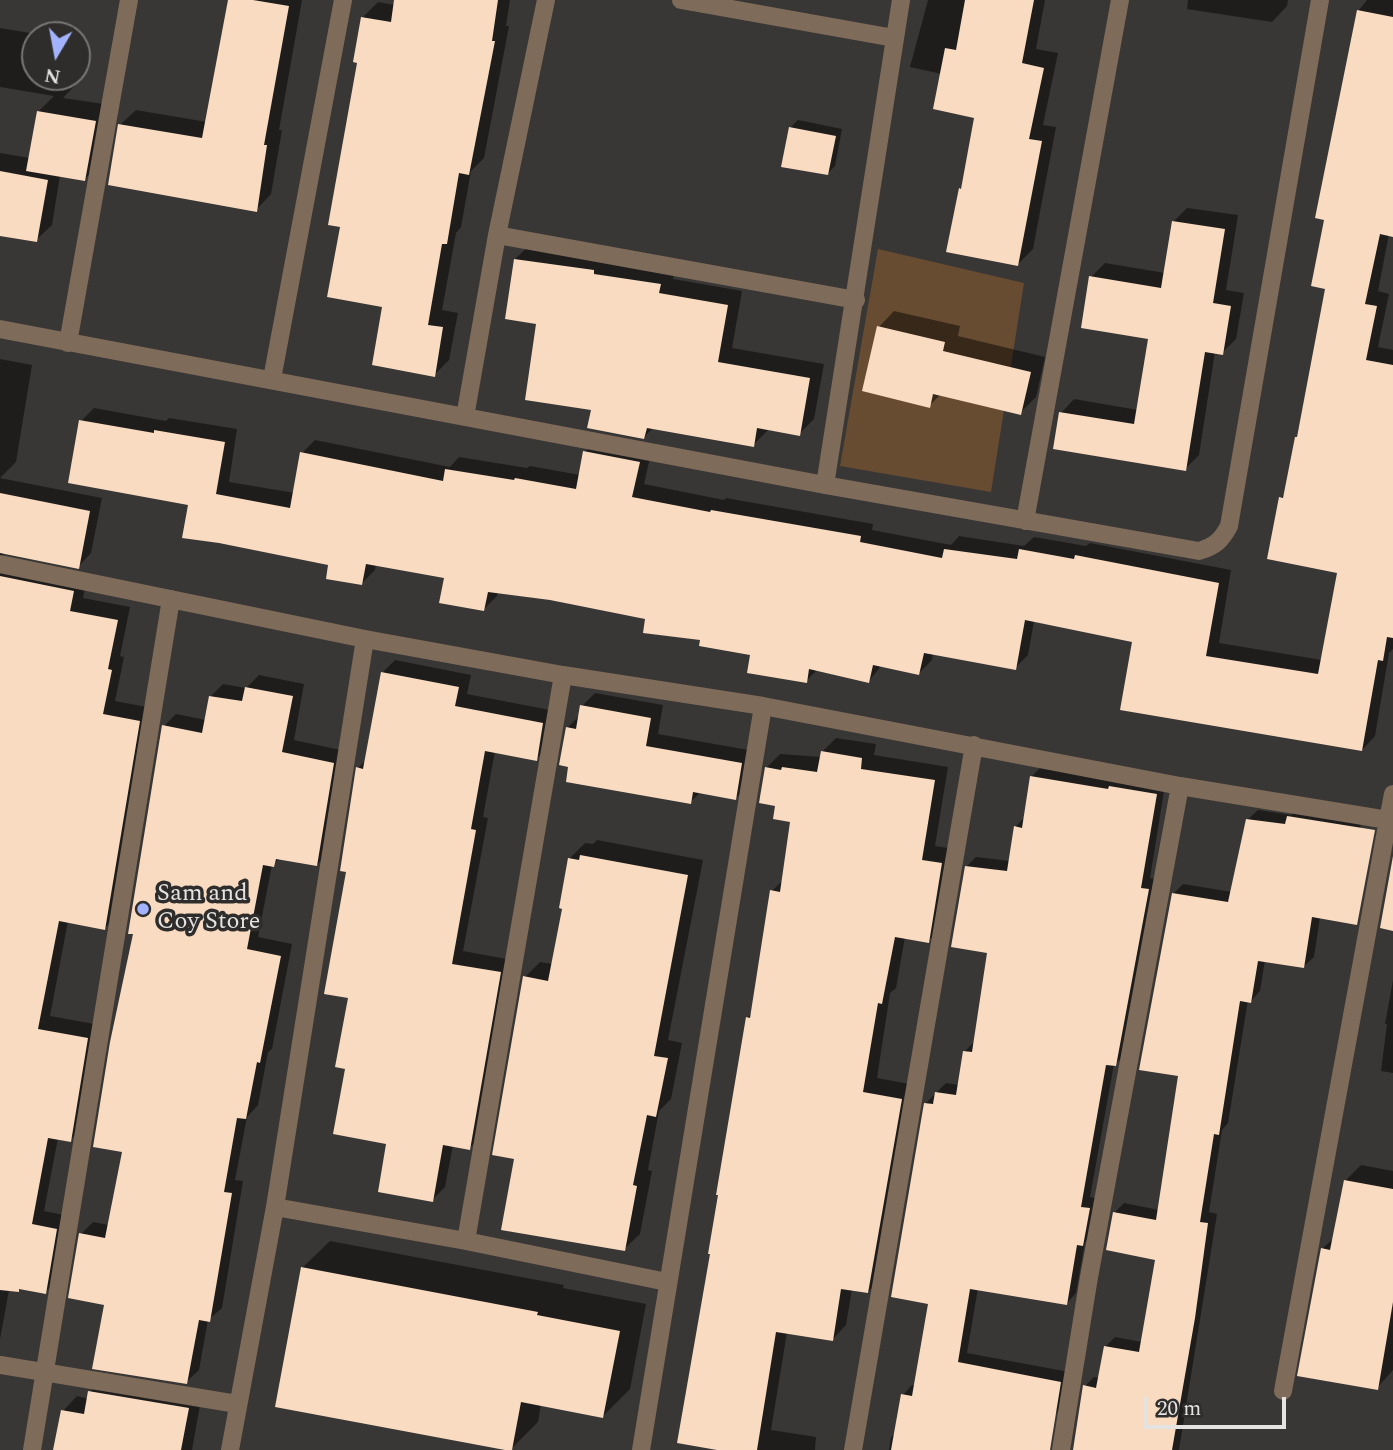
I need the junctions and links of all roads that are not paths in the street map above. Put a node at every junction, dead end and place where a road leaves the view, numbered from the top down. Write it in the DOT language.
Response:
graph roads {
  1 [pos="129,0"];
  2 [pos="343,0"];
  3 [pos="546,0"];
  4 [pos="681,0"];
  5 [pos="901,0"];
  6 [pos="1120,0"];
  7 [pos="1320,0"];
  8 [pos="894,38"];
  9 [pos="497,235"];
  10 [pos="856,300"];
  11 [pos="0,329"];
  12 [pos="68,342"];
  13 [pos="272,379"];
  14 [pos="465,417"];
  15 [pos="825,485"];
  16 [pos="1025,521"];
  17 [pos="0,564"];
  18 [pos="171,599"];
  19 [pos="365,639"];
  20 [pos="563,675"];
  21 [pos="763,706"];
  22 [pos="974,745"];
  23 [pos="1180,786"];
  24 [pos="1393,794"];
  25 [pos="1390,820"];
  26 [pos="275,1207"];
  27 [pos="466,1241"];
  28 [pos="667,1282"];
  29 [pos="0,1365"];
  30 [pos="45,1373"];
  31 [pos="1283,1391"];
  32 [pos="237,1404"];
  33 [pos="32,1450"];
  34 [pos="230,1450"];
  35 [pos="641,1450"];
  36 [pos="853,1450"];
  37 [pos="1061,1450"];
  1 -- 12 [label="street"];
  2 -- 13 [label="street"];
  3 -- 9 [label="street"];
  4 -- 8 [label="street"];
  5 -- 8 [label="street"];
  6 -- 16 [label="street"];
  7 -- 16 [label="street"];
  8 -- 10 [label="street"];
  9 -- 10 [label="street"];
  9 -- 14 [label="street"];
  10 -- 15 [label="street"];
  11 -- 12 [label="street"];
  12 -- 13 [label="street"];
  13 -- 14 [label="street"];
  14 -- 15 [label="street"];
  15 -- 16 [label="street"];
  17 -- 18 [label="street"];
  18 -- 19 [label="street"];
  18 -- 30 [label="street"];
  19 -- 20 [label="street"];
  19 -- 26 [label="street"];
  20 -- 21 [label="street"];
  20 -- 27 [label="street"];
  21 -- 22 [label="street"];
  21 -- 28 [label="street"];
  22 -- 23 [label="street"];
  22 -- 36 [label="street"];
  23 -- 25 [label="street"];
  23 -- 37 [label="street"];
  24 -- 25 [label="street"];
  25 -- 31 [label="street"];
  26 -- 27 [label="street"];
  26 -- 32 [label="street"];
  27 -- 28 [label="street"];
  28 -- 35 [label="street"];
  29 -- 30 [label="street"];
  30 -- 32 [label="street"];
  30 -- 33 [label="street"];
  32 -- 34 [label="street"];
}
